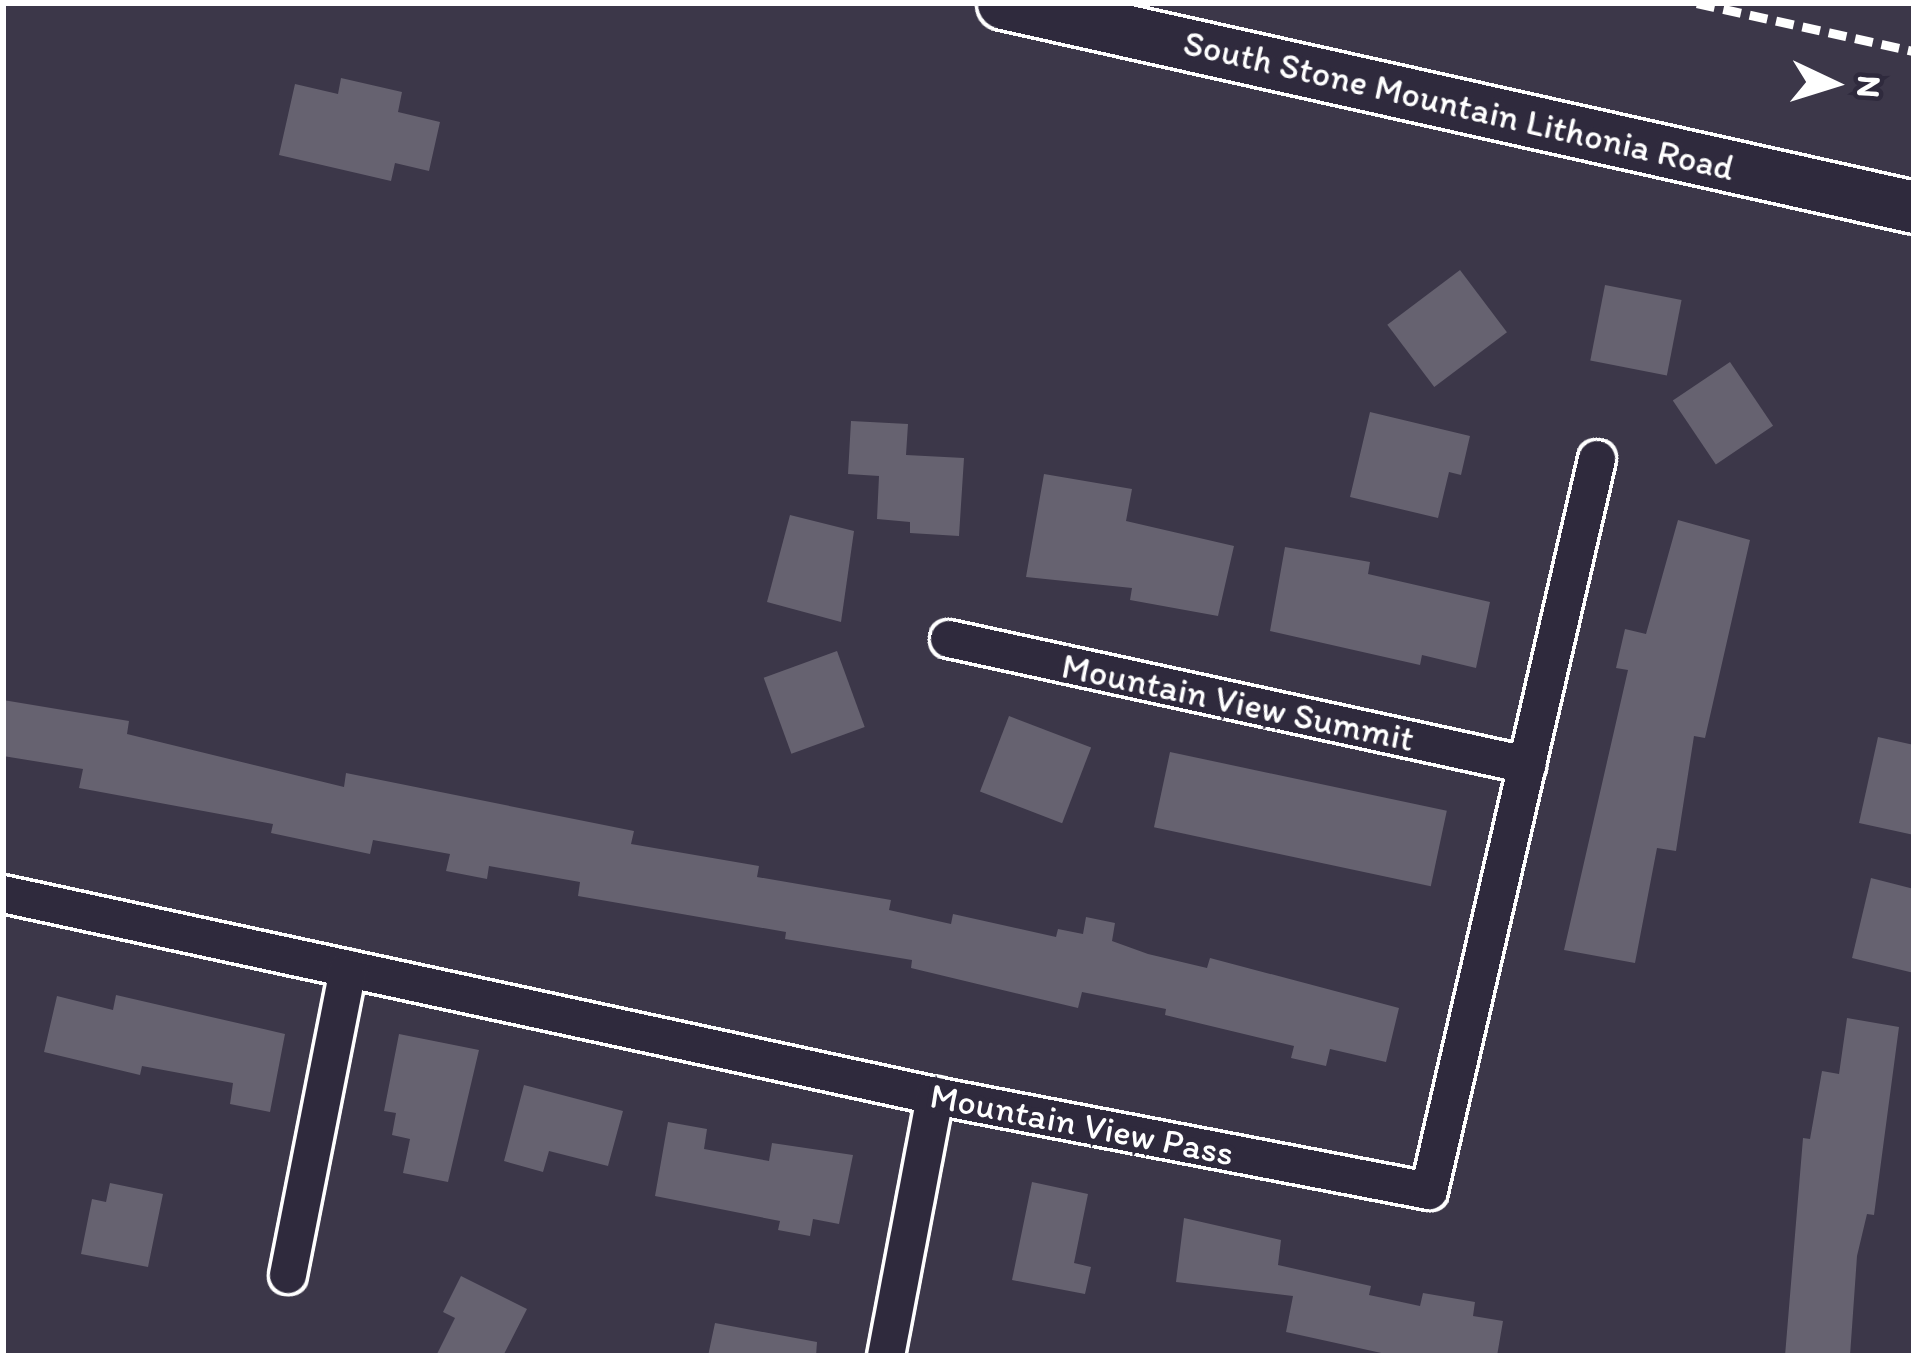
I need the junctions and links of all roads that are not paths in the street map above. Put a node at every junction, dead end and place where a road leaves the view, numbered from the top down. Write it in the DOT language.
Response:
graph roads {
  1 [pos="1003,3"];
  2 [pos="1914,207"];
  3 [pos="1597,459"];
  4 [pos="949,639"];
  5 [pos="1527,765"];
  6 [pos="3,894"];
  7 [pos="348,969"];
  8 [pos="935,1096"];
  9 [pos="288,1275"];
  10 [pos="886,1356"];
  1 -- 2 [label="main road, South Stone Mountain Lithonia Road"];
  3 -- 5 [label="street, Mountain View Pass"];
  4 -- 5 [label="street, Mountain View Summit"];
  5 -- 8 [label="street, Mountain View Pass"];
  6 -- 7 [label="street, Mountain View Pass"];
  7 -- 8 [label="street, Mountain View Pass"];
  7 -- 9 [label="street"];
  8 -- 10 [label="street"];
}
